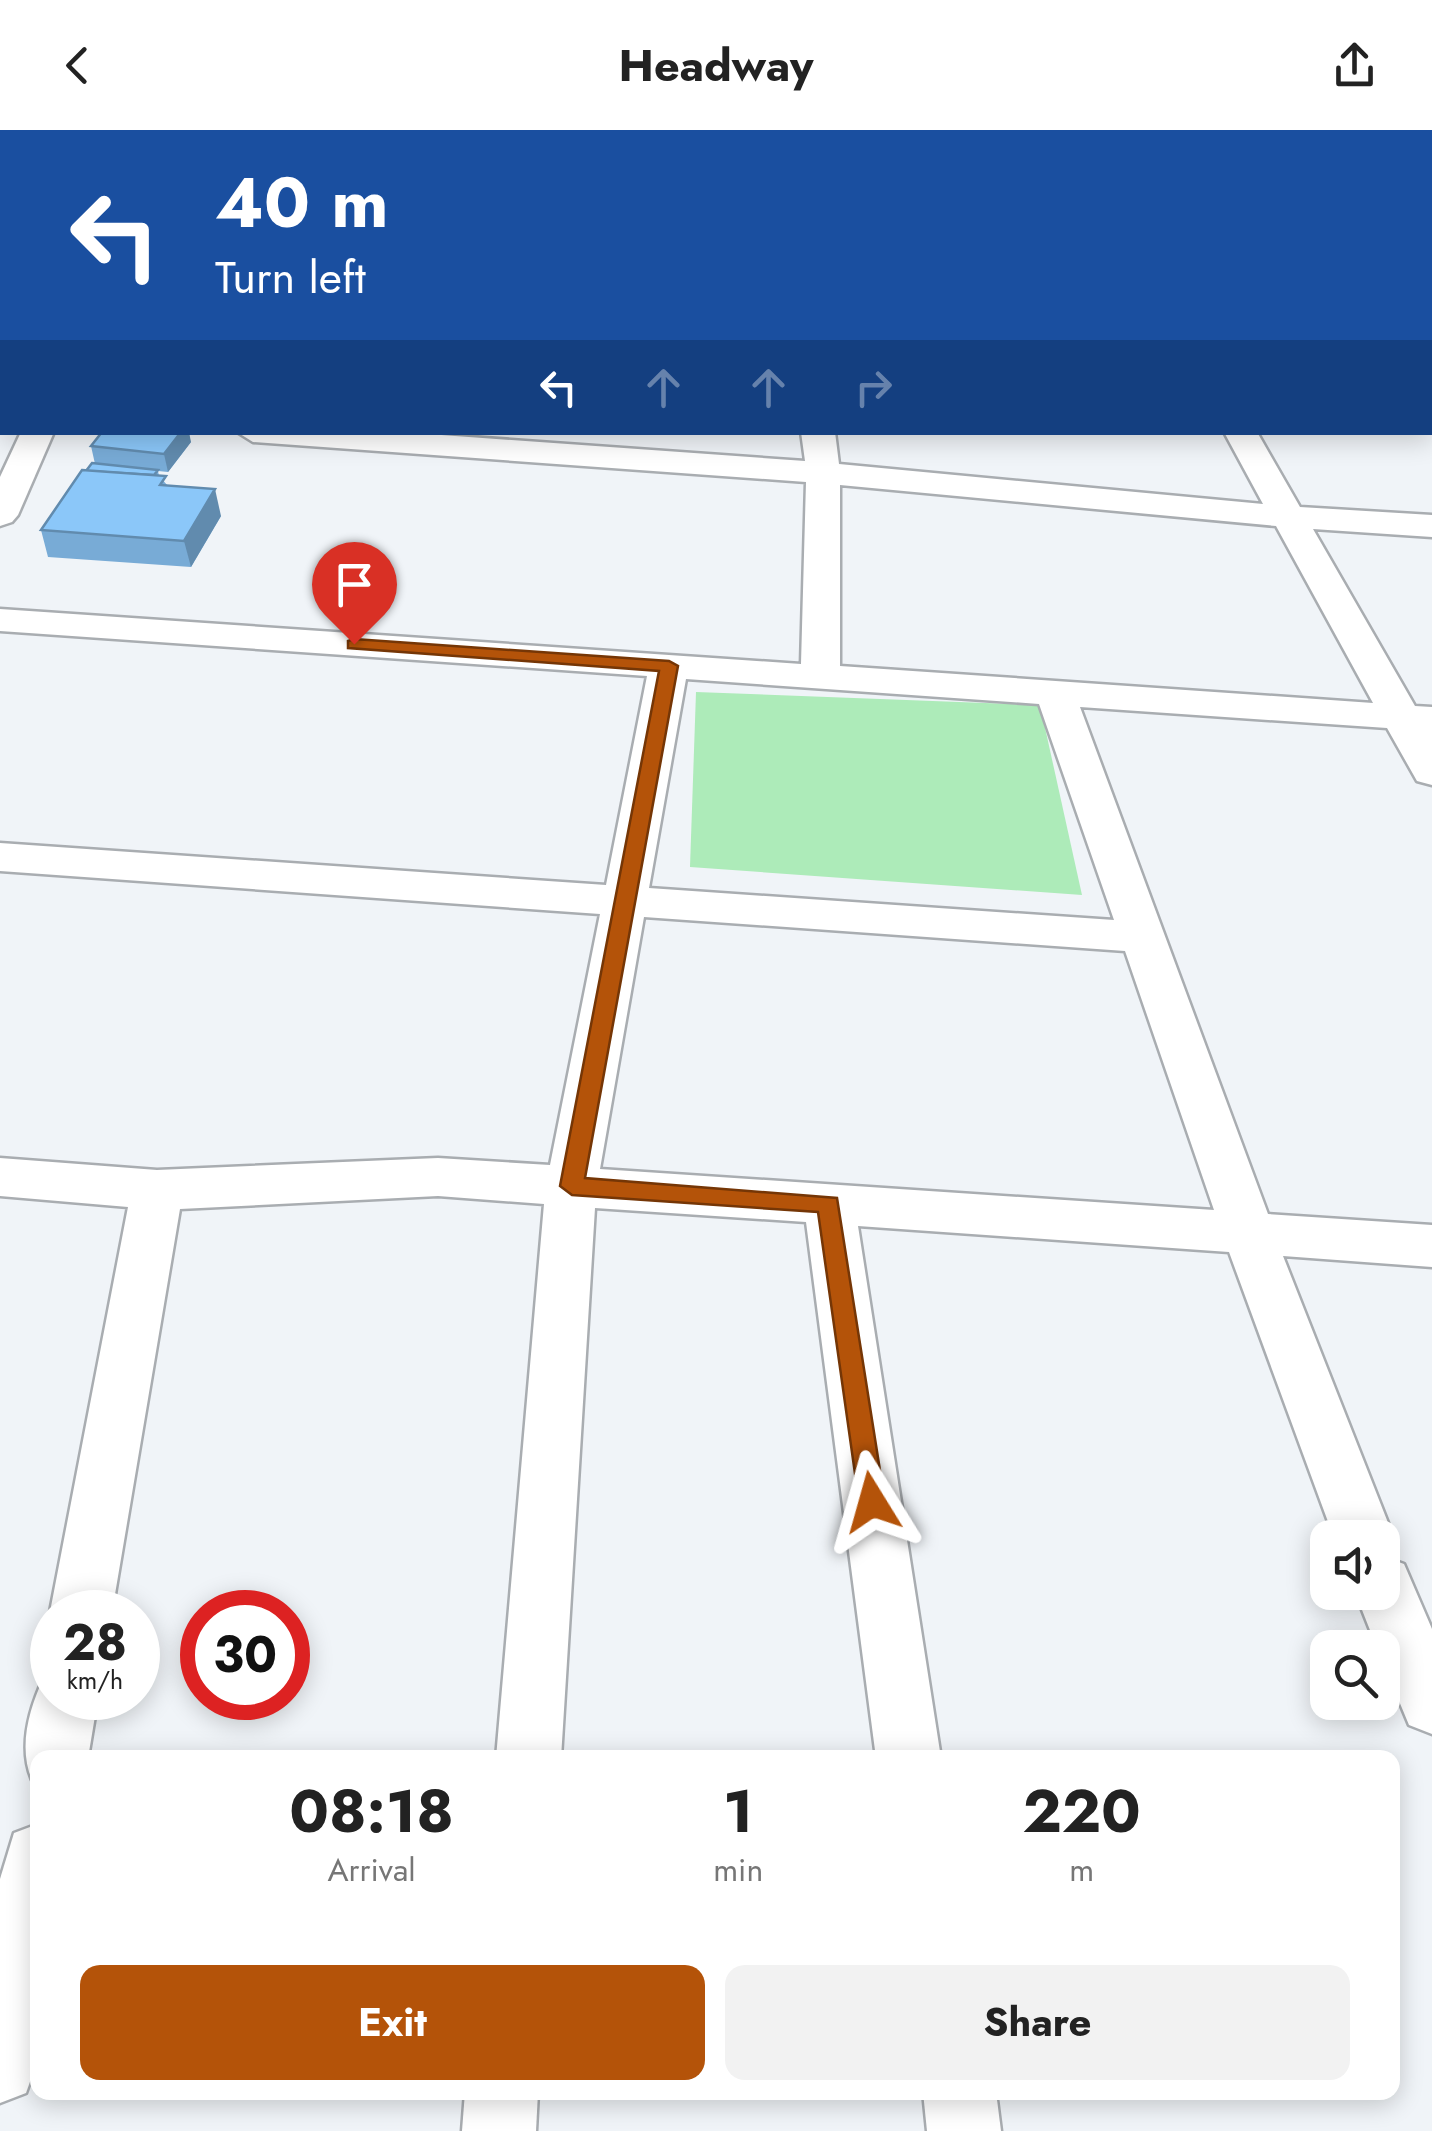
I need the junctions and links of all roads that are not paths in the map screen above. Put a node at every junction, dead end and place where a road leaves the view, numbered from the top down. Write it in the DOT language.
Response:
graph roads {
  1 [pos="37,435"];
  2 [pos="295,435"];
  3 [pos="818,435"];
  4 [pos="1242,435"];
  5 [pos="824,473"];
  6 [pos="0,515"];
  7 [pos="1288,517"];
  8 [pos="1432,526"];
  9 [pos="0,620"];
  10 [pos="669,666"];
  11 [pos="820,676"];
  12 [pos="1055,693"];
  13 [pos="1416,718"];
  14 [pos="1432,772"];
  15 [pos="0,857"];
  16 [pos="628,901"];
  17 [pos="1141,936"];
  18 [pos="0,1177"];
  19 [pos="572,1186"];
  20 [pos="157,1190"];
  21 [pos="828,1204"];
  22 [pos="1251,1234"];
  23 [pos="1432,1246"];
  24 [pos="1357,1520"];
  25 [pos="85,1590"];
  26 [pos="1393,1610"];
  27 [pos="1432,1704"];
  28 [pos="62,1720"];
  29 [pos="57,1750"];
  30 [pos="529,1750"];
  31 [pos="909,1750"];
  32 [pos="30,1902"];
  33 [pos="0,2067"];
  34 [pos="501,2100"];
  35 [pos="959,2100"];
  36 [pos="499,2131"];
  37 [pos="964,2131"];
  1 -- 6 [label="street"];
  2 -- 5 [label="street"];
  3 -- 5 [label="street"];
  4 -- 7 [label="street"];
  5 -- 7 [label="street"];
  5 -- 11 [label="street"];
  7 -- 8 [label="street"];
  7 -- 13 [label="street"];
  9 -- 10 [label="street"];
  10 -- 11 [label="street"];
  10 -- 16 [label="street"];
  11 -- 12 [label="street"];
  12 -- 13 [label="street"];
  12 -- 17 [label="street"];
  13 -- 14 [label="street"];
  15 -- 16 [label="street"];
  16 -- 17 [label="street"];
  16 -- 19 [label="street"];
  17 -- 22 [label="street"];
  18 -- 20 [label="street"];
  19 -- 20 [label="street"];
  19 -- 21 [label="street"];
  19 -- 30 [label="street"];
  20 -- 25 [label="street"];
  21 -- 22 [label="street"];
  21 -- 31 [label="street"];
  22 -- 23 [label="street"];
  22 -- 24 [label="street"];
  26 -- 27 [label="street"];
  28 -- 29 [label="street"];
  32 -- 33 [label="street"];
  34 -- 36 [label="street"];
  35 -- 37 [label="street"];
}
